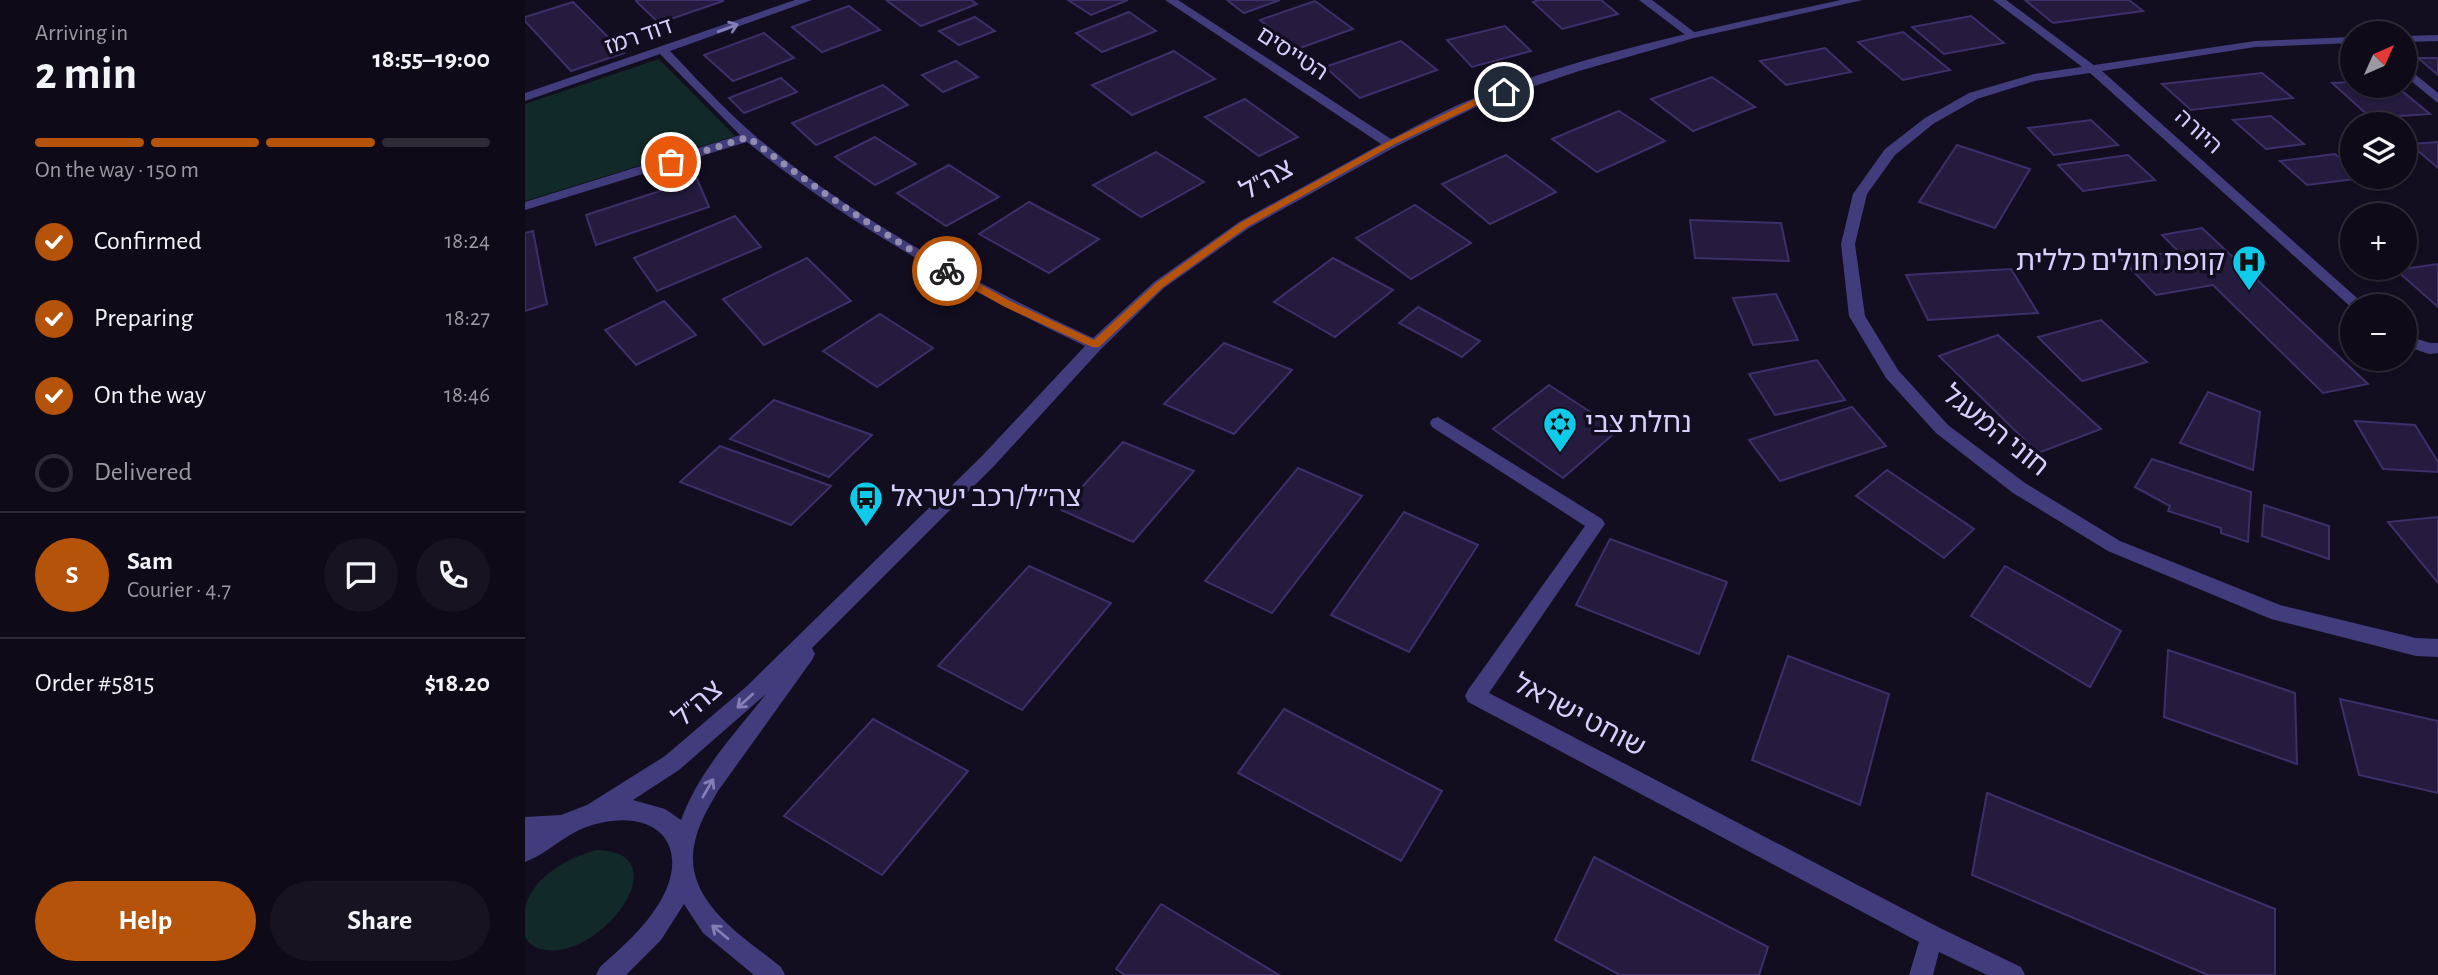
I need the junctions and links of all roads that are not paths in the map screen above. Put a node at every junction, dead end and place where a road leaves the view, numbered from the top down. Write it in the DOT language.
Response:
graph roads {
  1 [pos="806,0"];
  2 [pos="1171,0"];
  3 [pos="1645,0"];
  4 [pos="1857,0"];
  5 [pos="1999,0"];
  6 [pos="1692,35"];
  7 [pos="2438,38"];
  8 [pos="2417,39"];
  9 [pos="2340,40"];
  10 [pos="664,51"];
  11 [pos="2093,69"];
  12 [pos="2417,81"];
  13 [pos="525,97"];
  14 [pos="2438,99"];
  15 [pos="748,137"];
  16 [pos="1390,144"];
  17 [pos="525,206"];
  18 [pos="2346,294"];
  19 [pos="2417,344"];
  20 [pos="1095,345"];
  21 [pos="2438,348"];
  22 [pos="1438,423"];
  23 [pos="830,620"];
  24 [pos="2438,648"];
  25 [pos="582,817"];
  26 [pos="525,828"];
  27 [pos="525,851"];
  28 [pos="681,859"];
  29 [pos="1932,936"];
  30 [pos="608,975"];
  31 [pos="773,975"];
  32 [pos="1921,975"];
  33 [pos="2013,975"];
  10 -- 1 [label="street, דוד רמז, one-way"];
  2 -- 16 [label="street, הטייסים"];
  3 -- 6 [label="street"];
  4 -- 6 [label="street, צה\"ל"];
  5 -- 11 [label="street, היורה"];
  6 -- 16 [label="street, צה\"ל"];
  7 -- 8 [label="street"];
  9 -- 11 [label="street, חוני המעגל"];
  10 -- 13 [label="street, דוד רמז"];
  10 -- 15 [label="street"];
  11 -- 18 [label="street, היורה"];
  11 -- 24 [label="street, חוני המעגל"];
  12 -- 14 [label="street"];
  15 -- 17 [label="street"];
  15 -- 20 [label="street"];
  16 -- 20 [label="street, צה\"ל"];
  19 -- 21 [label="street"];
  20 -- 23 [label="street, צה\"ל"];
  22 -- 29 [label="street, שוחט ישראל"];
  23 -- 25 [label="street, צה\"ל, one-way"];
  28 -- 23 [label="street, צה\"ל, one-way"];
  25 -- 26 [label="street"];
  25 -- 27 [label="street, צה\"ל"];
  25 -- 28 [label="street"];
  28 -- 30 [label="street, צה\"ל"];
  31 -- 28 [label="street, one-way"];
  29 -- 32 [label="street"];
  29 -- 33 [label="street, שוחט ישראל"];
}
